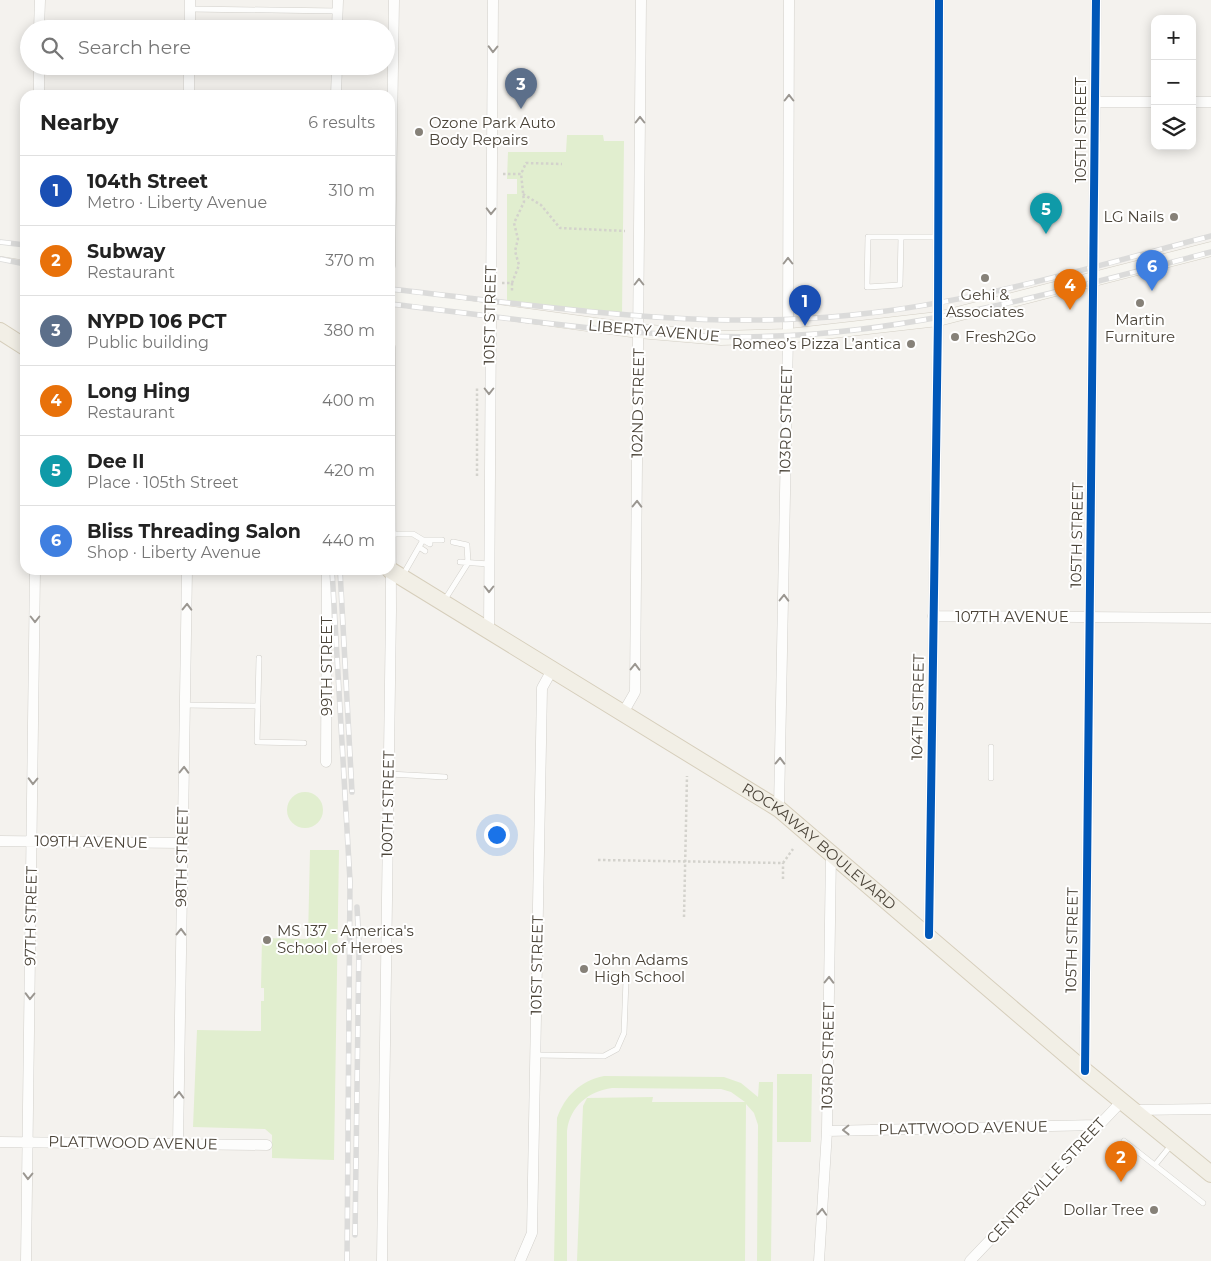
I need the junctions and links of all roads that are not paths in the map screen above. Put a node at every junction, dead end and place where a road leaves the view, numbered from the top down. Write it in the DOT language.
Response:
graph roads {
  1 [pos="40,0"];
  2 [pos="394,0"];
  3 [pos="493,0"];
  4 [pos="641,0"];
  5 [pos="789,0"];
  6 [pos="939,0"];
  7 [pos="1096,0"];
  8 [pos="190,5"];
  9 [pos="338,5"];
  10 [pos="40,20"];
  11 [pos="190,20"];
  12 [pos="337,20"];
  13 [pos="394,20"];
  14 [pos="39,75"];
  15 [pos="189,75"];
  16 [pos="337,75"];
  17 [pos="393,75"];
  18 [pos="39,90"];
  19 [pos="189,90"];
  20 [pos="336,90"];
  21 [pos="393,90"];
  22 [pos="1095,102"];
  23 [pos="1151,102"];
  24 [pos="1196,102"];
  25 [pos="1211,102"];
  26 [pos="901,237"];
  27 [pos="938,237"];
  28 [pos="0,249"];
  29 [pos="1211,249"];
  30 [pos="20,252"];
  31 [pos="1094,280"];
  32 [pos="395,299"];
  33 [pos="490,312"];
  34 [pos="938,318"];
  35 [pos="0,331"];
  36 [pos="639,331"];
  37 [pos="788,336"];
  38 [pos="20,344"];
  39 [pos="395,534"];
  40 [pos="423,540"];
  41 [pos="442,540"];
  42 [pos="453,542"];
  43 [pos="430,544"];
  44 [pos="419,547"];
  45 [pos="425,551"];
  46 [pos="460,562"];
  47 [pos="468,563"];
  48 [pos="489,564"];
  49 [pos="455,569"];
  50 [pos="395,571"];
  51 [pos="395,573"];
  52 [pos="461,573"];
  53 [pos="35,575"];
  54 [pos="187,575"];
  55 [pos="327,575"];
  56 [pos="394,575"];
  57 [pos="443,603"];
  58 [pos="933,616"];
  59 [pos="1089,617"];
  60 [pos="1211,618"];
  61 [pos="489,631"];
  62 [pos="259,658"];
  63 [pos="552,670"];
  64 [pos="185,705"];
  65 [pos="258,706"];
  66 [pos="623,713"];
  67 [pos="304,743"];
  68 [pos="991,747"];
  69 [pos="326,762"];
  70 [pos="389,774"];
  71 [pos="445,777"];
  72 [pos="991,778"];
  73 [pos="779,809"];
  74 [pos="0,841"];
  75 [pos="33,841"];
  76 [pos="182,843"];
  77 [pos="831,852"];
  78 [pos="929,935"];
  79 [pos="626,980"];
  80 [pos="535,1055"];
  81 [pos="1085,1071"];
  82 [pos="1126,1105"];
  83 [pos="1211,1109"];
  84 [pos="1098,1125"];
  85 [pos="1070,1126"];
  86 [pos="827,1131"];
  87 [pos="1124,1141"];
  88 [pos="0,1142"];
  89 [pos="28,1142"];
  90 [pos="1173,1143"];
  91 [pos="178,1144"];
  92 [pos="267,1145"];
  93 [pos="1079,1145"];
  94 [pos="1154,1165"];
  95 [pos="1211,1174"];
  96 [pos="1203,1203"];
  97 [pos="26,1261"];
  98 [pos="382,1261"];
  99 [pos="520,1261"];
  100 [pos="819,1261"];
  101 [pos="970,1261"];
  1 -- 10 [label="street"];
  2 -- 13 [label="street"];
  3 -- 33 [label="street, 101ST STREET, one-way"];
  36 -- 4 [label="street, 102ND STREET, one-way"];
  37 -- 5 [label="street, 103RD STREET, one-way"];
  6 -- 27 [label="street, 104TH STREET"];
  7 -- 22 [label="street, 105TH STREET"];
  8 -- 9 [label="lane"];
  8 -- 11 [label="street"];
  9 -- 12 [label="street"];
  14 -- 18 [label="street"];
  15 -- 19 [label="street"];
  16 -- 20 [label="street"];
  17 -- 21 [label="street"];
  22 -- 23 [label="street"];
  22 -- 31 [label="street, 105TH STREET"];
  24 -- 25 [label="street"];
  26 -- 26 [label="lane"];
  26 -- 27 [label="lane"];
  27 -- 34 [label="street, 104TH STREET"];
  28 -- 30 [label="street"];
  29 -- 31 [label="street, LIBERTY AVENUE"];
  31 -- 34 [label="street, LIBERTY AVENUE"];
  31 -- 59 [label="street, 105TH STREET"];
  32 -- 33 [label="street, LIBERTY AVENUE"];
  33 -- 36 [label="street, LIBERTY AVENUE"];
  33 -- 48 [label="street, 101ST STREET, one-way"];
  34 -- 37 [label="street, LIBERTY AVENUE"];
  34 -- 58 [label="street, 104TH STREET"];
  35 -- 38 [label="main road"];
  36 -- 37 [label="street, LIBERTY AVENUE"];
  66 -- 36 [label="street, 102ND STREET, one-way"];
  73 -- 37 [label="street, 103RD STREET, one-way"];
  39 -- 40 [label="lane"];
  40 -- 41 [label="lane"];
  40 -- 43 [label="lane"];
  40 -- 44 [label="lane"];
  42 -- 47 [label="lane"];
  44 -- 45 [label="lane"];
  44 -- 50 [label="lane"];
  46 -- 47 [label="lane"];
  47 -- 48 [label="lane"];
  47 -- 52 [label="lane"];
  48 -- 61 [label="street, 101ST STREET, one-way"];
  49 -- 52 [label="lane"];
  51 -- 57 [label="main road, ROCKAWAY BOULEVARD"];
  52 -- 57 [label="lane"];
  53 -- 75 [label="street, 97TH STREET, one-way"];
  64 -- 54 [label="street, 98TH STREET, one-way"];
  55 -- 69 [label="street, 99TH STREET"];
  56 -- 70 [label="street, 100TH STREET"];
  57 -- 61 [label="main road, ROCKAWAY BOULEVARD"];
  58 -- 59 [label="street, 107TH AVENUE"];
  58 -- 78 [label="street, 104TH STREET"];
  59 -- 60 [label="street, 107TH AVENUE"];
  59 -- 81 [label="street, 105TH STREET"];
  61 -- 63 [label="main road, ROCKAWAY BOULEVARD"];
  62 -- 65 [label="lane"];
  63 -- 66 [label="main road, ROCKAWAY BOULEVARD"];
  63 -- 80 [label="street, 101ST STREET"];
  64 -- 65 [label="lane"];
  76 -- 64 [label="street, 98TH STREET, one-way"];
  65 -- 67 [label="lane"];
  66 -- 73 [label="main road, ROCKAWAY BOULEVARD"];
  68 -- 72 [label="lane"];
  70 -- 71 [label="lane"];
  70 -- 98 [label="street, 100TH STREET"];
  73 -- 77 [label="main road, ROCKAWAY BOULEVARD"];
  74 -- 75 [label="street, 109TH AVENUE"];
  75 -- 76 [label="street, 109TH AVENUE"];
  75 -- 89 [label="street, 97TH STREET, one-way"];
  91 -- 76 [label="street, 98TH STREET, one-way"];
  77 -- 78 [label="main road, ROCKAWAY BOULEVARD"];
  86 -- 77 [label="street, 103RD STREET, one-way"];
  78 -- 81 [label="main road, ROCKAWAY BOULEVARD"];
  79 -- 80 [label="lane"];
  80 -- 99 [label="street, 101ST STREET"];
  81 -- 82 [label="main road, ROCKAWAY BOULEVARD"];
  82 -- 83 [label="street"];
  82 -- 84 [label="street, CENTREVILLE STREET"];
  82 -- 90 [label="main road, ROCKAWAY BOULEVARD"];
  84 -- 85 [label="street, PLATTWOOD AVENUE"];
  84 -- 93 [label="street, CENTREVILLE STREET"];
  85 -- 86 [label="street, PLATTWOOD AVENUE, one-way"];
  85 -- 93 [label="street"];
  100 -- 86 [label="street, 103RD STREET, one-way"];
  87 -- 94 [label="lane"];
  88 -- 89 [label="street, PLATTWOOD AVENUE"];
  89 -- 91 [label="street, PLATTWOOD AVENUE"];
  89 -- 97 [label="street, 97TH STREET, one-way"];
  90 -- 94 [label="lane"];
  90 -- 95 [label="main road, ROCKAWAY BOULEVARD"];
  91 -- 92 [label="street, PLATTWOOD AVENUE"];
  93 -- 101 [label="street, CENTREVILLE STREET"];
  94 -- 96 [label="lane"];
}
